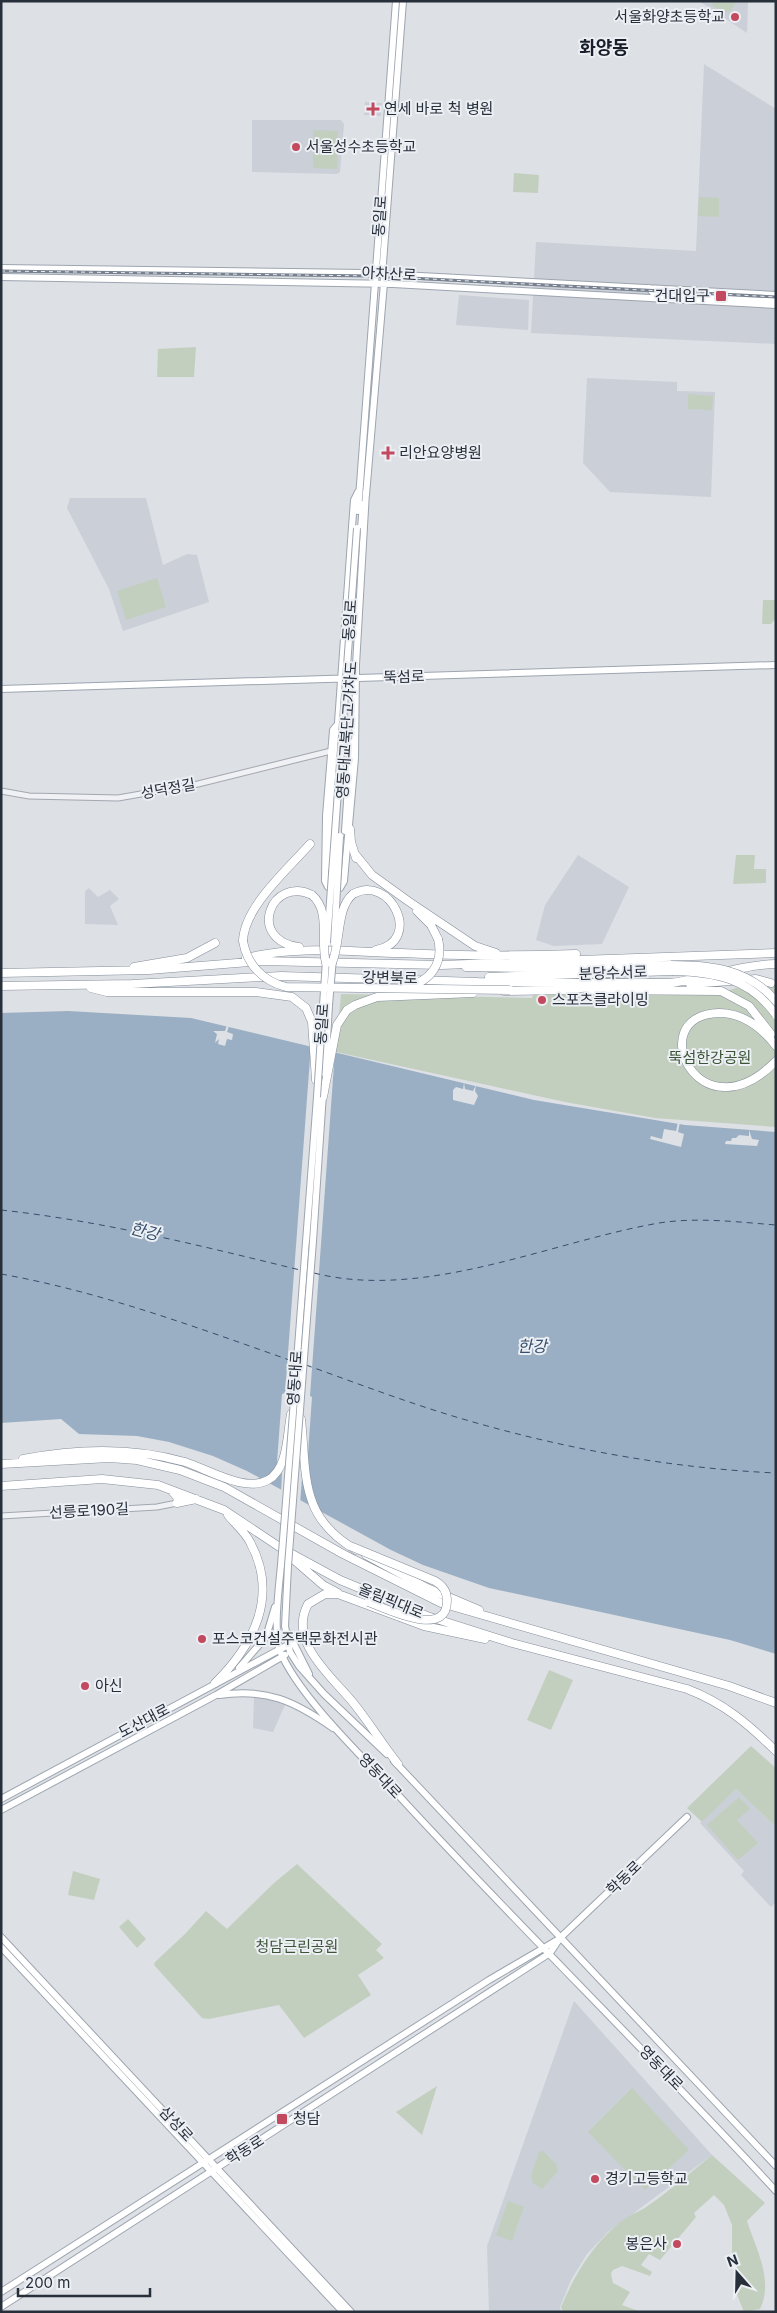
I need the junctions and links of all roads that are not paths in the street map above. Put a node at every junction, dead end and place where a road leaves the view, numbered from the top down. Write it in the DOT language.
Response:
graph roads {
  1 [pos="403,1"];
  2 [pos="397,2"];
  3 [pos="386,130"];
  4 [pos="393,144"];
  5 [pos="378,239"];
  6 [pos="384,247"];
  7 [pos="1,268"];
  8 [pos="140,270"];
  9 [pos="375,273"];
  10 [pos="384,274"];
  11 [pos="1,277"];
  12 [pos="141,279"];
  13 [pos="374,283"];
  14 [pos="384,283"];
  15 [pos="650,293"];
  16 [pos="776,296"];
  17 [pos="776,300"];
  18 [pos="776,305"];
  19 [pos="359,491"];
  20 [pos="366,492"];
  21 [pos="359,528"];
  22 [pos="776,665"];
  23 [pos="357,678"];
  24 [pos="341,679"];
  25 [pos="1,689"];
  26 [pos="338,724"];
  27 [pos="354,741"];
  28 [pos="331,751"];
  29 [pos="1,791"];
  30 [pos="350,829"];
  31 [pos="310,844"];
  32 [pos="355,854"];
  33 [pos="335,873"];
  34 [pos="215,943"];
  35 [pos="314,949"];
  36 [pos="360,951"];
  37 [pos="776,953"];
  38 [pos="533,954"];
  39 [pos="615,957"];
  40 [pos="329,963"];
  41 [pos="223,964"];
  42 [pos="441,964"];
  43 [pos="776,964"];
  44 [pos="671,968"];
  45 [pos="111,972"];
  46 [pos="1,973"];
  47 [pos="313,976"];
  48 [pos="434,979"];
  49 [pos="624,983"];
  50 [pos="771,983"];
  51 [pos="658,984"];
  52 [pos="82,985"];
  53 [pos="1,986"];
  54 [pos="510,990"];
  55 [pos="568,990"];
  56 [pos="776,1001"];
  57 [pos="776,1015"];
  58 [pos="776,1046"];
  59 [pos="776,1061"];
  60 [pos="320,1097"];
  61 [pos="309,1240"];
  62 [pos="294,1400"];
  63 [pos="300,1414"];
  64 [pos="1,1464"];
  65 [pos="1,1486"];
  66 [pos="169,1488"];
  67 [pos="197,1498"];
  68 [pos="177,1504"];
  69 [pos="224,1510"];
  70 [pos="1,1516"];
  71 [pos="350,1546"];
  72 [pos="281,1548"];
  73 [pos="284,1566"];
  74 [pos="316,1579"];
  75 [pos="278,1596"];
  76 [pos="345,1596"];
  77 [pos="497,1619"];
  78 [pos="285,1626"];
  79 [pos="289,1648"];
  80 [pos="279,1649"];
  81 [pos="540,1650"];
  82 [pos="282,1656"];
  83 [pos="234,1673"];
  84 [pos="215,1684"];
  85 [pos="314,1684"];
  86 [pos="216,1695"];
  87 [pos="776,1703"];
  88 [pos="342,1734"];
  89 [pos="776,1751"];
  90 [pos="398,1764"];
  91 [pos="1,1799"];
  92 [pos="1,1810"];
  93 [pos="687,1817"];
  94 [pos="1,1937"];
  95 [pos="560,1938"];
  96 [pos="1,1947"];
  97 [pos="544,1947"];
  98 [pos="550,1953"];
  99 [pos="206,2160"];
  100 [pos="776,2166"];
  101 [pos="214,2170"];
  102 [pos="776,2191"];
  103 [pos="1,2292"];
  104 [pos="1,2307"];
  105 [pos="342,2312"];
  106 [pos="351,2312"];
  1 -- 4 [label="main road, 동일로"];
  2 -- 3 [label="main road, 동일로"];
  3 -- 4 [label="main road"];
  3 -- 5 [label="main road, 동일로"];
  4 -- 6 [label="main road, 동일로"];
  5 -- 6 [label="main road"];
  5 -- 9 [label="main road, 동일로"];
  6 -- 10 [label="main road, 동일로"];
  7 -- 8 [label="main road, 아차산로"];
  8 -- 9 [label="main road, 아차산로"];
  8 -- 12 [label="main road"];
  9 -- 10 [label="main road, 아차산로"];
  9 -- 13 [label="main road, 동일로"];
  10 -- 14 [label="main road, 동일로"];
  10 -- 15 [label="main road, 아차산로"];
  11 -- 12 [label="main road, 아차산로"];
  12 -- 13 [label="main road, 아차산로"];
  13 -- 14 [label="main road, 아차산로"];
  13 -- 19 [label="main road, 동일로"];
  14 -- 15 [label="main road, 아차산로"];
  14 -- 20 [label="main road, 동일로"];
  15 -- 16 [label="main road, 아차산로"];
  15 -- 17 [label="main road"];
  15 -- 18 [label="main road, 아차산로"];
  19 -- 21 [label="main road, 동일로"];
  19 -- 24 [label="main road"];
  20 -- 21 [label="main road, 동일로"];
  20 -- 23 [label="main road, 동일로"];
  21 -- 33 [label="main road, 동일로, bridge"];
  22 -- 23 [label="main road, 뚝섬로"];
  23 -- 24 [label="main road, 뚝섬로"];
  23 -- 27 [label="main road, 동일로"];
  24 -- 25 [label="main road, 뚝섬로"];
  24 -- 26 [label="main road"];
  26 -- 28 [label="main road"];
  26 -- 33 [label="main road, bridge"];
  27 -- 30 [label="main road, 동일로"];
  27 -- 33 [label="main road, bridge"];
  28 -- 29 [label="street, 성덕정길"];
  28 -- 30 [label="main road, 동일로"];
  30 -- 32 [label="highway"];
  31 -- 54 [label="highway, bridge"];
  32 -- 38 [label="highway"];
  32 -- 47 [label="highway, bridge"];
  33 -- 40 [label="main road, 동일로, bridge"];
  34 -- 45 [label="highway"];
  35 -- 36 [label="highway"];
  35 -- 40 [label="highway, bridge"];
  35 -- 41 [label="highway"];
  36 -- 38 [label="highway"];
  36 -- 40 [label="highway, bridge"];
  37 -- 39 [label="highway, 강변북로"];
  38 -- 39 [label="highway"];
  39 -- 42 [label="highway, 강변북로"];
  40 -- 60 [label="main road, 동일로, bridge"];
  41 -- 42 [label="highway, 강변북로"];
  41 -- 45 [label="highway, 강변북로"];
  42 -- 44 [label="highway, 분당수서로"];
  43 -- 51 [label="highway, 강변북로"];
  44 -- 48 [label="highway, 분당수서로"];
  44 -- 56 [label="highway, 분당수서로, bridge"];
  44 -- 57 [label="highway, 분당수서로, bridge"];
  45 -- 46 [label="highway, 강변북로"];
  47 -- 48 [label="highway, 강변북로"];
  47 -- 52 [label="highway, 강변북로"];
  48 -- 49 [label="highway, 강변북로"];
  49 -- 51 [label="highway, 강변북로"];
  49 -- 55 [label="highway"];
  50 -- 51 [label="highway"];
  52 -- 53 [label="highway, 강변북로"];
  52 -- 60 [label="highway, bridge"];
  54 -- 55 [label="highway"];
  54 -- 60 [label="highway, bridge"];
  55 -- 58 [label="highway"];
  58 -- 59 [label="highway"];
  60 -- 61 [label="main road, 동일로"];
  61 -- 62 [label="main road, 영동대로"];
  61 -- 63 [label="main road, 영동대로, bridge"];
  62 -- 64 [label="highway, bridge"];
  62 -- 73 [label="main road, 영동대로, bridge"];
  63 -- 71 [label="highway, bridge"];
  63 -- 73 [label="main road, 영동대로, bridge"];
  64 -- 77 [label="highway, 올림픽대로"];
  65 -- 66 [label="highway, 올림픽대로"];
  66 -- 67 [label="highway, 올림픽대로"];
  66 -- 68 [label="highway"];
  67 -- 68 [label="highway"];
  67 -- 69 [label="highway, 올림픽대로"];
  68 -- 70 [label="street, 선릉로190길"];
  69 -- 72 [label="highway, 올림픽대로"];
  69 -- 84 [label="highway"];
  71 -- 74 [label="highway, bridge"];
  71 -- 77 [label="highway, bridge"];
  72 -- 74 [label="highway"];
  72 -- 81 [label="highway, 올림픽대로"];
  73 -- 75 [label="main road, 영동대로"];
  73 -- 78 [label="main road, 영동대로"];
  74 -- 76 [label="highway"];
  75 -- 80 [label="main road, 영동대로"];
  75 -- 83 [label="main road"];
  76 -- 81 [label="highway"];
  76 -- 90 [label="highway"];
  77 -- 87 [label="highway, 올림픽대로"];
  78 -- 79 [label="main road, 영동대로"];
  78 -- 85 [label="main road"];
  79 -- 80 [label="main road, 도산대로"];
  79 -- 82 [label="main road, 도산대로"];
  79 -- 85 [label="main road, 영동대로"];
  80 -- 82 [label="main road, 영동대로"];
  80 -- 83 [label="main road, 도산대로"];
  81 -- 89 [label="highway, 올림픽대로"];
  82 -- 86 [label="main road, 도산대로"];
  82 -- 88 [label="main road, 영동대로"];
  83 -- 84 [label="main road, 도산대로"];
  84 -- 91 [label="main road, 도산대로"];
  85 -- 90 [label="main road, 영동대로"];
  86 -- 88 [label="main road"];
  86 -- 92 [label="main road, 도산대로"];
  88 -- 97 [label="main road, 영동대로"];
  90 -- 95 [label="main road, 영동대로"];
  93 -- 95 [label="main road, 학동로"];
  94 -- 99 [label="main road, 삼성로"];
  95 -- 97 [label="main road, 학동로"];
  95 -- 98 [label="main road, 학동로"];
  95 -- 100 [label="main road, 영동대로"];
  96 -- 99 [label="main road, 삼성로"];
  97 -- 98 [label="main road, 영동대로"];
  97 -- 99 [label="main road, 학동로"];
  98 -- 101 [label="main road, 학동로"];
  98 -- 102 [label="main road, 영동대로"];
  99 -- 101 [label="main road, 삼성로"];
  99 -- 103 [label="main road, 학동로"];
  101 -- 104 [label="main road, 학동로"];
  101 -- 105 [label="main road, 삼성로"];
  101 -- 106 [label="main road, 삼성로"];
}
